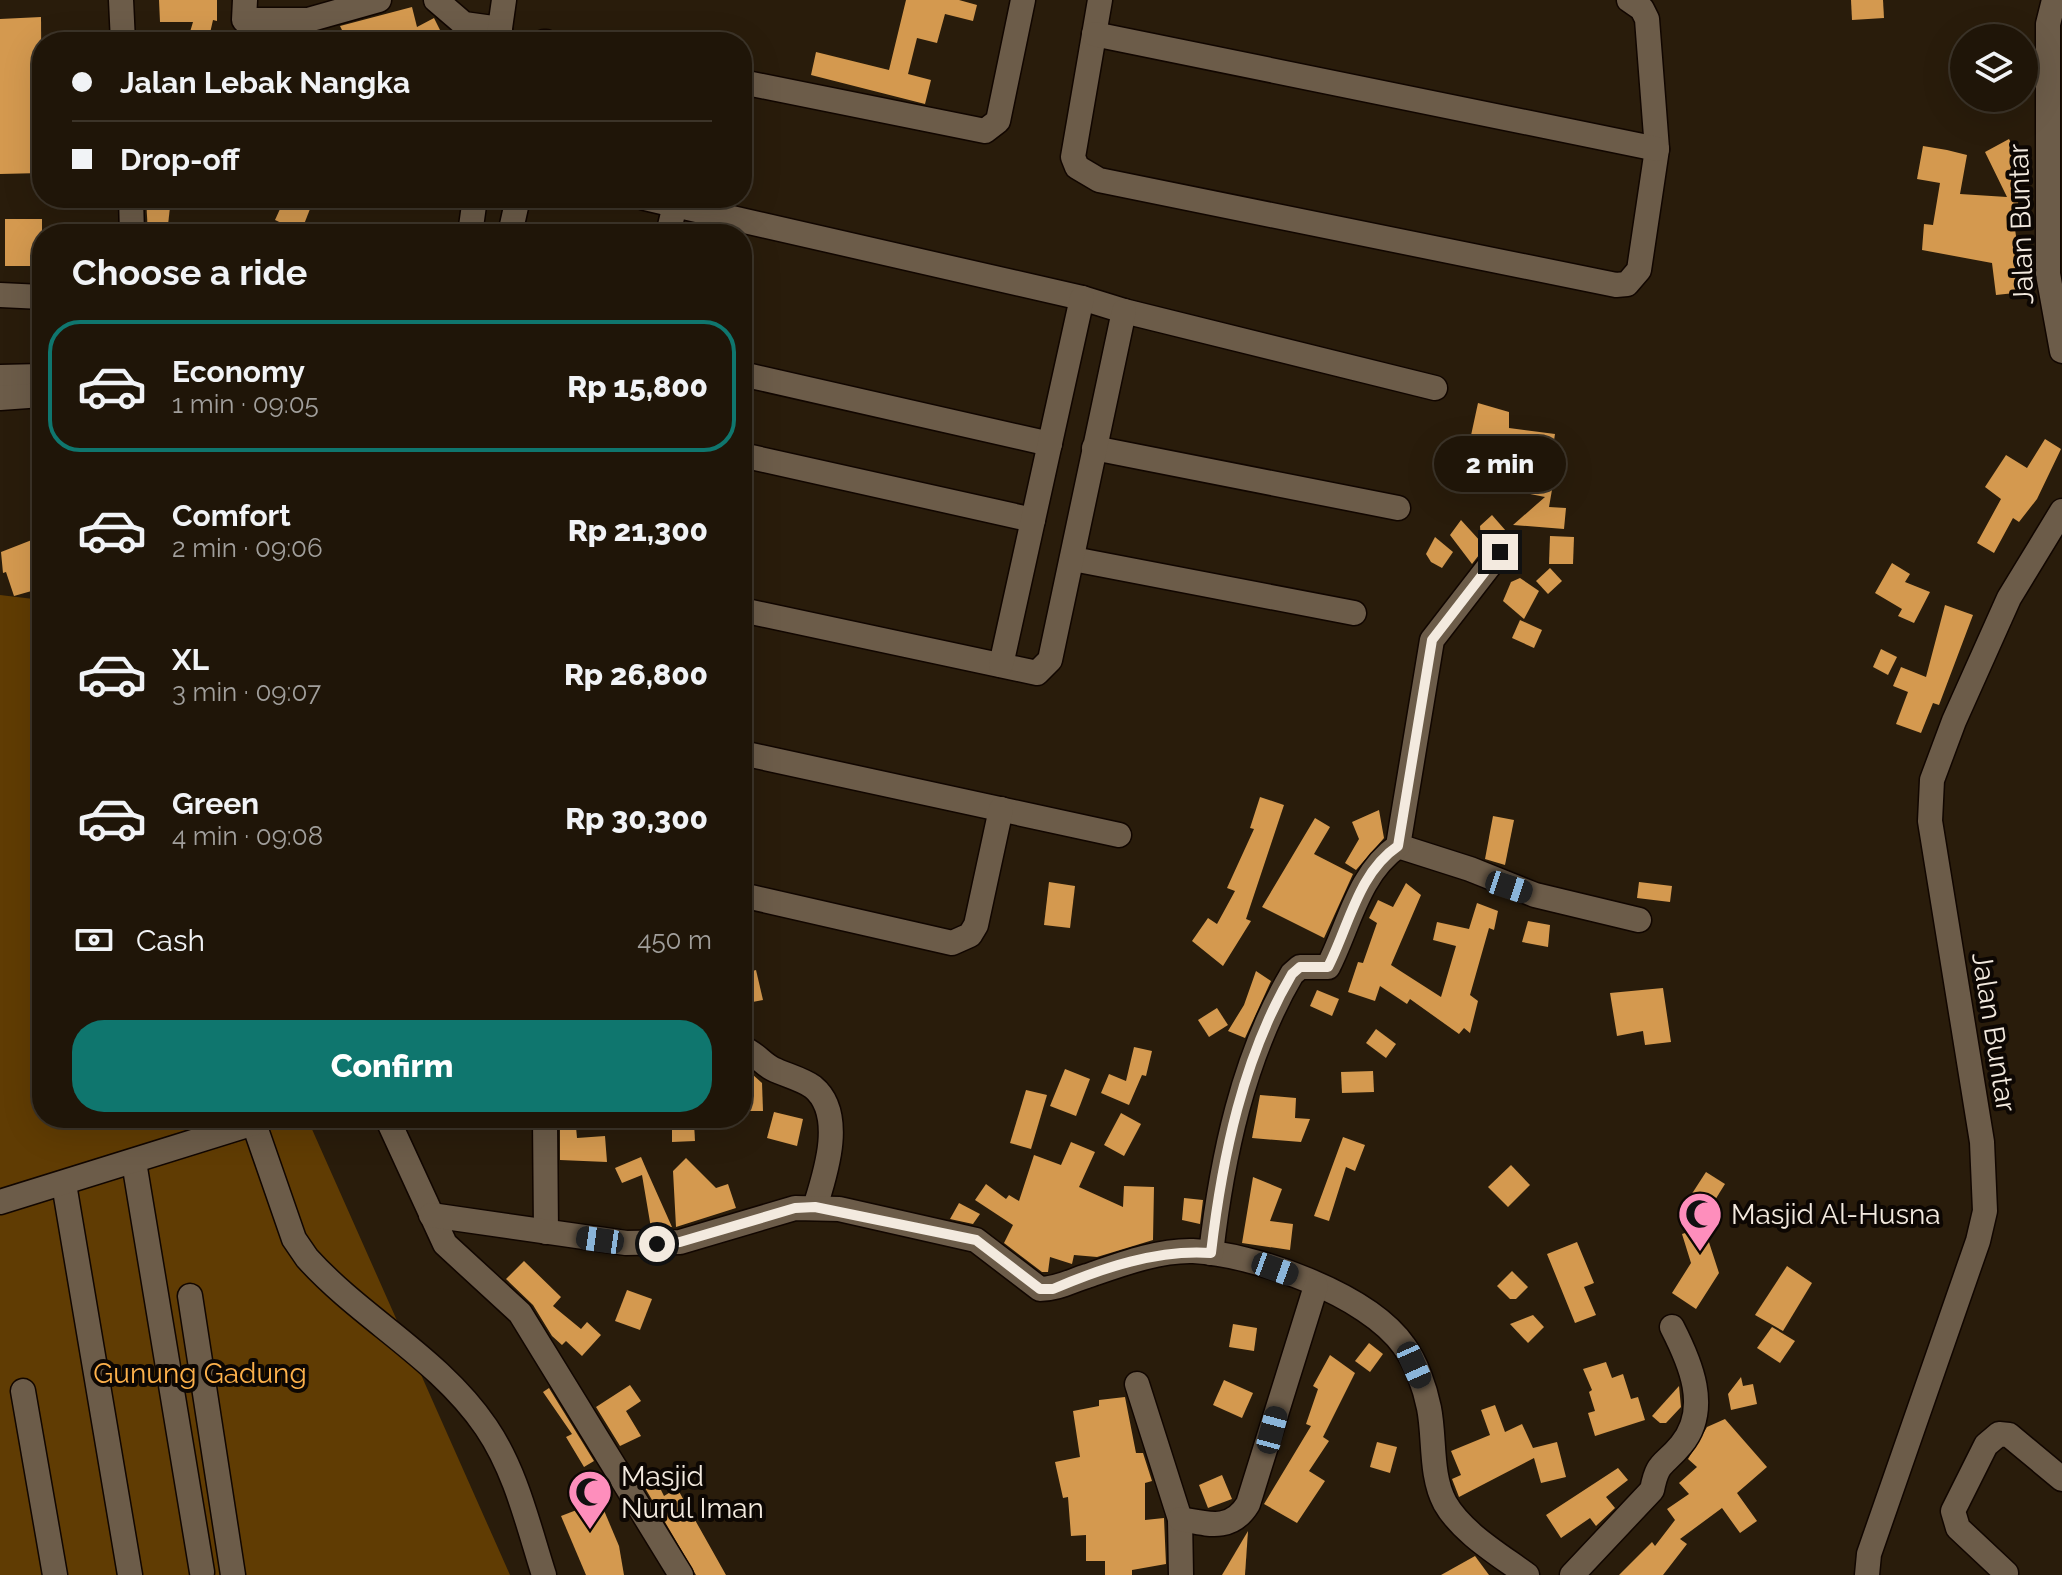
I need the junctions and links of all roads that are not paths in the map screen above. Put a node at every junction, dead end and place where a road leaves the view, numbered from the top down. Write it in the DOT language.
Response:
graph roads {
  1 [pos="121,0"];
  2 [pos="245,0"];
  3 [pos="379,0"];
  4 [pos="436,0"];
  5 [pos="504,0"];
  6 [pos="1023,0"];
  7 [pos="1100,0"];
  8 [pos="1629,0"];
  9 [pos="2054,0"];
  10 [pos="123,32"];
  11 [pos="487,32"];
  12 [pos="500,32"];
  13 [pos="1094,34"];
  14 [pos="752,84"];
  15 [pos="1657,149"];
  16 [pos="688,208"];
  17 [pos="0,295"];
  18 [pos="32,297"];
  19 [pos="1082,298"];
  20 [pos="1124,311"];
  21 [pos="2062,351"];
  22 [pos="32,376"];
  23 [pos="752,376"];
  24 [pos="0,377"];
  25 [pos="1435,388"];
  26 [pos="32,396"];
  27 [pos="0,398"];
  28 [pos="1050,444"];
  29 [pos="1094,448"];
  30 [pos="752,457"];
  31 [pos="1398,508"];
  32 [pos="1033,520"];
  33 [pos="2059,522"];
  34 [pos="1500,552"];
  35 [pos="1073,559"];
  36 [pos="752,612"];
  37 [pos="1354,613"];
  38 [pos="1001,665"];
  39 [pos="752,755"];
  40 [pos="1001,809"];
  41 [pos="1119,835"];
  42 [pos="1398,846"];
  43 [pos="752,897"];
  44 [pos="1639,920"];
  45 [pos="752,1053"];
  46 [pos="233,1128"];
  47 [pos="255,1128"];
  48 [pos="392,1128"];
  49 [pos="545,1128"];
  50 [pos="134,1162"];
  51 [pos="64,1184"];
  52 [pos="0,1202"];
  53 [pos="815,1207"];
  54 [pos="431,1215"];
  55 [pos="546,1232"];
  56 [pos="1211,1253"];
  57 [pos="1316,1286"];
  58 [pos="190,1296"];
  59 [pos="1672,1327"];
  60 [pos="1137,1384"];
  61 [pos="23,1391"];
  62 [pos="2062,1479"];
  63 [pos="1180,1519"];
  64 [pos="202,1572"];
  65 [pos="2006,1573"];
  66 [pos="55,1575"];
  67 [pos="130,1575"];
  68 [pos="233,1575"];
  69 [pos="544,1575"];
  70 [pos="681,1575"];
  71 [pos="1181,1575"];
  72 [pos="1527,1575"];
  73 [pos="1572,1575"];
  74 [pos="1867,1575"];
  1 -- 10 [label="street"];
  2 -- 3 [label="street"];
  4 -- 11 [label="street"];
  5 -- 12 [label="street"];
  6 -- 14 [label="street"];
  7 -- 13 [label="street"];
  8 -- 15 [label="street"];
  9 -- 21 [label="street, Jalan Buntar"];
  13 -- 15 [label="street"];
  13 -- 15 [label="street"];
  16 -- 19 [label="street"];
  17 -- 18 [label="street"];
  19 -- 20 [label="street"];
  19 -- 28 [label="street"];
  20 -- 25 [label="street"];
  20 -- 29 [label="street"];
  22 -- 24 [label="street"];
  23 -- 28 [label="street"];
  26 -- 27 [label="street"];
  28 -- 32 [label="street"];
  29 -- 31 [label="street"];
  29 -- 35 [label="street"];
  30 -- 32 [label="street"];
  32 -- 38 [label="street"];
  33 -- 74 [label="street, Jalan Buntar"];
  34 -- 42 [label="street"];
  35 -- 37 [label="street"];
  35 -- 38 [label="street"];
  36 -- 38 [label="street"];
  39 -- 40 [label="street"];
  40 -- 41 [label="street"];
  40 -- 43 [label="street"];
  42 -- 44 [label="street"];
  42 -- 56 [label="street"];
  45 -- 53 [label="street"];
  46 -- 50 [label="street"];
  47 -- 69 [label="street"];
  48 -- 54 [label="street"];
  49 -- 55 [label="street"];
  50 -- 51 [label="street"];
  50 -- 64 [label="street"];
  51 -- 52 [label="street"];
  51 -- 67 [label="street"];
  53 -- 55 [label="street"];
  53 -- 56 [label="street"];
  54 -- 55 [label="street"];
  54 -- 70 [label="street"];
  56 -- 57 [label="street"];
  57 -- 63 [label="street"];
  57 -- 72 [label="street"];
  58 -- 68 [label="street"];
  59 -- 73 [label="street"];
  60 -- 63 [label="street"];
  61 -- 66 [label="street"];
  62 -- 65 [label="street"];
  63 -- 71 [label="street"];
}
